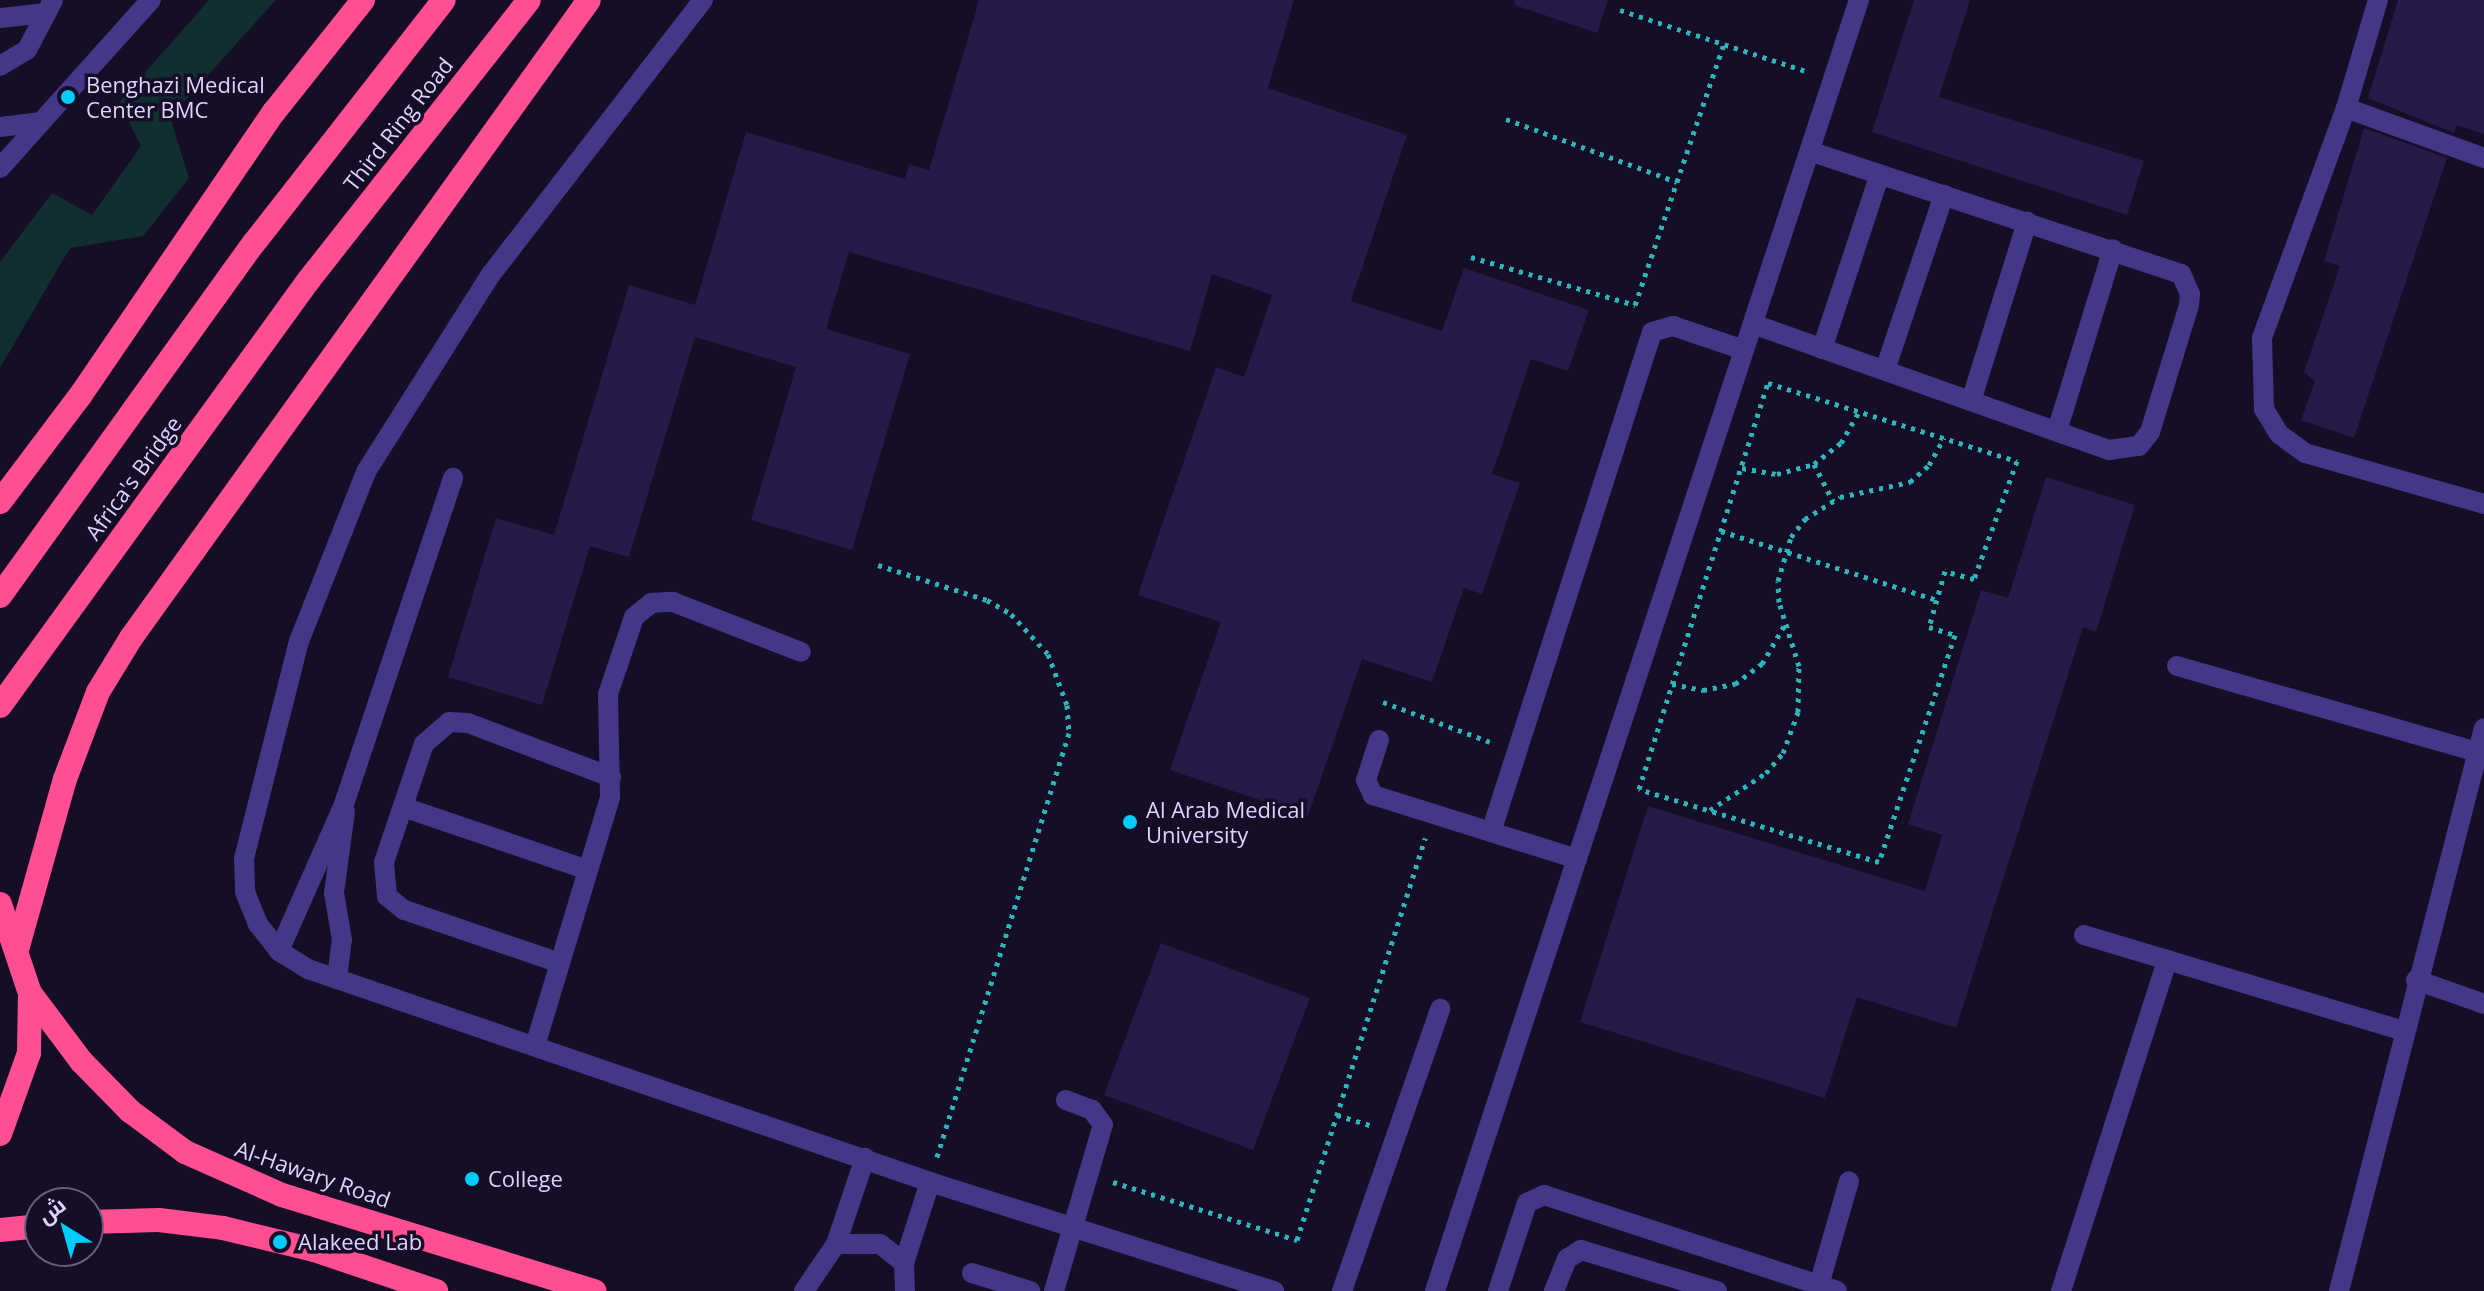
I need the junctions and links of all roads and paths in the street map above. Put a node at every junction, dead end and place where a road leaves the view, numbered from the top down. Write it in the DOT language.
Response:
graph roads {
  1 [pos="151,0"];
  2 [pos="363,0"];
  3 [pos="444,0"];
  4 [pos="529,0"];
  5 [pos="589,0"];
  6 [pos="703,0"];
  7 [pos="1859,0"];
  8 [pos="2378,0"];
  9 [pos="50,7"];
  10 [pos="1620,10"];
  11 [pos="0,18"];
  12 [pos="1724,44"];
  13 [pos="0,66"];
  14 [pos="1833,80"];
  15 [pos="2346,108"];
  16 [pos="1506,119"];
  17 [pos="41,122"];
  18 [pos="0,127"];
  19 [pos="1810,151"];
  20 [pos="2484,158"];
  21 [pos="0,168"];
  22 [pos="1880,174"];
  23 [pos="1677,182"];
  24 [pos="1944,195"];
  25 [pos="2027,222"];
  26 [pos="254,243"];
  27 [pos="2113,249"];
  28 [pos="1471,257"];
  29 [pos="308,281"];
  30 [pos="1635,305"];
  31 [pos="1753,324"];
  32 [pos="1659,327"];
  33 [pos="1822,349"];
  34 [pos="1744,350"];
  35 [pos="1885,370"];
  36 [pos="1971,401"];
  37 [pos="1859,412"];
  38 [pos="2057,431"];
  39 [pos="1944,438"];
  40 [pos="1814,464"];
  41 [pos="1742,468"];
  42 [pos="453,478"];
  43 [pos="1833,501"];
  44 [pos="0,502"];
  45 [pos="2484,504"];
  46 [pos="1688,520"];
  47 [pos="1721,531"];
  48 [pos="1784,551"];
  49 [pos="878,565"];
  50 [pos="0,596"];
  51 [pos="1937,600"];
  52 [pos="1784,625"];
  53 [pos="801,652"];
  54 [pos="2177,666"];
  55 [pos="1672,684"];
  56 [pos="1383,702"];
  57 [pos="0,706"];
  58 [pos="2484,728"];
  59 [pos="1379,740"];
  60 [pos="1517,751"];
  61 [pos="2476,752"];
  62 [pos="611,777"];
  63 [pos="344,804"];
  64 [pos="403,807"];
  65 [pos="1709,810"];
  66 [pos="1432,814"];
  67 [pos="1491,832"];
  68 [pos="1577,859"];
  69 [pos="588,870"];
  70 [pos="0,904"];
  71 [pos="2084,935"];
  72 [pos="18,946"];
  73 [pos="279,951"];
  74 [pos="2167,960"];
  75 [pos="560,963"];
  76 [pos="337,979"];
  77 [pos="2416,980"];
  78 [pos="30,993"];
  79 [pos="2484,1004"];
  80 [pos="1440,1009"];
  81 [pos="2403,1031"];
  82 [pos="535,1046"];
  83 [pos="1066,1100"];
  84 [pos="1337,1115"];
  85 [pos="0,1134"];
  86 [pos="1397,1134"];
  87 [pos="865,1158"];
  88 [pos="1112,1181"];
  89 [pos="1849,1181"];
  90 [pos="930,1182"];
  91 [pos="104,1222"];
  92 [pos="24,1228"];
  93 [pos="1074,1228"];
  94 [pos="0,1230"];
  95 [pos="836,1244"];
  96 [pos="904,1263"];
  97 [pos="1653,1270"];
  98 [pos="972,1273"];
  99 [pos="1828,1288"];
  100 [pos="436,1291"];
  101 [pos="595,1291"];
  102 [pos="804,1291"];
  103 [pos="905,1291"];
  104 [pos="1030,1291"];
  105 [pos="1054,1291"];
  106 [pos="1274,1291"];
  107 [pos="1342,1291"];
  108 [pos="1435,1291"];
  109 [pos="1498,1291"];
  110 [pos="1554,1291"];
  111 [pos="1647,1291"];
  112 [pos="1717,1291"];
  113 [pos="2061,1291"];
  114 [pos="2339,1291"];
  1 -- 17 [label="street"];
  2 -- 44 [label="highway"];
  3 -- 26 [label="highway, Third Ring Road"];
  4 -- 29 [label="highway, Third Ring Road"];
  5 -- 72 [label="highway"];
  6 -- 73 [label="street"];
  7 -- 14 [label="street"];
  8 -- 15 [label="street"];
  9 -- 11 [label="street"];
  9 -- 13 [label="street"];
  10 -- 12 [label="path"];
  12 -- 14 [label="path"];
  12 -- 23 [label="path"];
  14 -- 19 [label="street"];
  15 -- 20 [label="street"];
  15 -- 45 [label="street"];
  16 -- 23 [label="path"];
  17 -- 18 [label="street"];
  17 -- 21 [label="street"];
  19 -- 22 [label="street"];
  19 -- 31 [label="street"];
  22 -- 24 [label="street"];
  22 -- 33 [label="street"];
  23 -- 30 [label="path"];
  24 -- 25 [label="street"];
  24 -- 35 [label="street"];
  25 -- 27 [label="street"];
  25 -- 36 [label="street"];
  26 -- 50 [label="highway, Africa's Bridge"];
  27 -- 38 [label="street"];
  27 -- 38 [label="street"];
  28 -- 30 [label="path"];
  29 -- 57 [label="highway, Africa's Bridge"];
  30 -- 32 [label="path"];
  31 -- 33 [label="street"];
  31 -- 34 [label="street"];
  32 -- 34 [label="street"];
  32 -- 60 [label="street"];
  33 -- 35 [label="street"];
  34 -- 46 [label="street"];
  35 -- 36 [label="street"];
  36 -- 38 [label="street"];
  37 -- 39 [label="path"];
  37 -- 40 [label="path"];
  37 -- 41 [label="path"];
  39 -- 43 [label="path"];
  39 -- 51 [label="path"];
  40 -- 41 [label="path"];
  40 -- 43 [label="path"];
  41 -- 47 [label="path"];
  42 -- 63 [label="street"];
  43 -- 48 [label="path"];
  46 -- 47 [label="path"];
  46 -- 68 [label="street"];
  47 -- 48 [label="path"];
  47 -- 55 [label="path"];
  48 -- 51 [label="path"];
  48 -- 52 [label="path"];
  49 -- 90 [label="path"];
  51 -- 65 [label="path"];
  52 -- 55 [label="path"];
  52 -- 65 [label="path"];
  53 -- 62 [label="street"];
  54 -- 61 [label="street"];
  55 -- 65 [label="path"];
  56 -- 60 [label="path"];
  58 -- 61 [label="street"];
  59 -- 66 [label="street"];
  60 -- 67 [label="street"];
  61 -- 77 [label="street"];
  62 -- 64 [label="street"];
  62 -- 69 [label="street"];
  63 -- 73 [label="street"];
  63 -- 76 [label="street"];
  64 -- 69 [label="street"];
  64 -- 75 [label="street"];
  66 -- 67 [label="street"];
  66 -- 84 [label="path"];
  67 -- 68 [label="street"];
  68 -- 108 [label="street"];
  69 -- 75 [label="street"];
  70 -- 72 [label="highway"];
  71 -- 74 [label="street"];
  72 -- 78 [label="highway"];
  73 -- 76 [label="street"];
  74 -- 81 [label="street"];
  74 -- 113 [label="street"];
  75 -- 82 [label="street"];
  76 -- 82 [label="street"];
  77 -- 79 [label="street"];
  77 -- 81 [label="street"];
  78 -- 85 [label="highway"];
  78 -- 101 [label="highway, Al-Hawary Road"];
  80 -- 86 [label="street"];
  81 -- 114 [label="street"];
  82 -- 87 [label="street"];
  83 -- 93 [label="street"];
  84 -- 86 [label="path"];
  84 -- 88 [label="path"];
  86 -- 107 [label="street"];
  87 -- 90 [label="street"];
  87 -- 95 [label="street"];
  89 -- 99 [label="street"];
  90 -- 93 [label="street"];
  90 -- 96 [label="street"];
  91 -- 100 [label="highway"];
  92 -- 94 [label="highway"];
  93 -- 105 [label="street"];
  93 -- 106 [label="street"];
  95 -- 96 [label="street"];
  95 -- 102 [label="street"];
  96 -- 103 [label="street"];
  97 -- 110 [label="street"];
  97 -- 111 [label="street"];
  97 -- 112 [label="street"];
  98 -- 104 [label="street"];
  99 -- 109 [label="street"];
}
